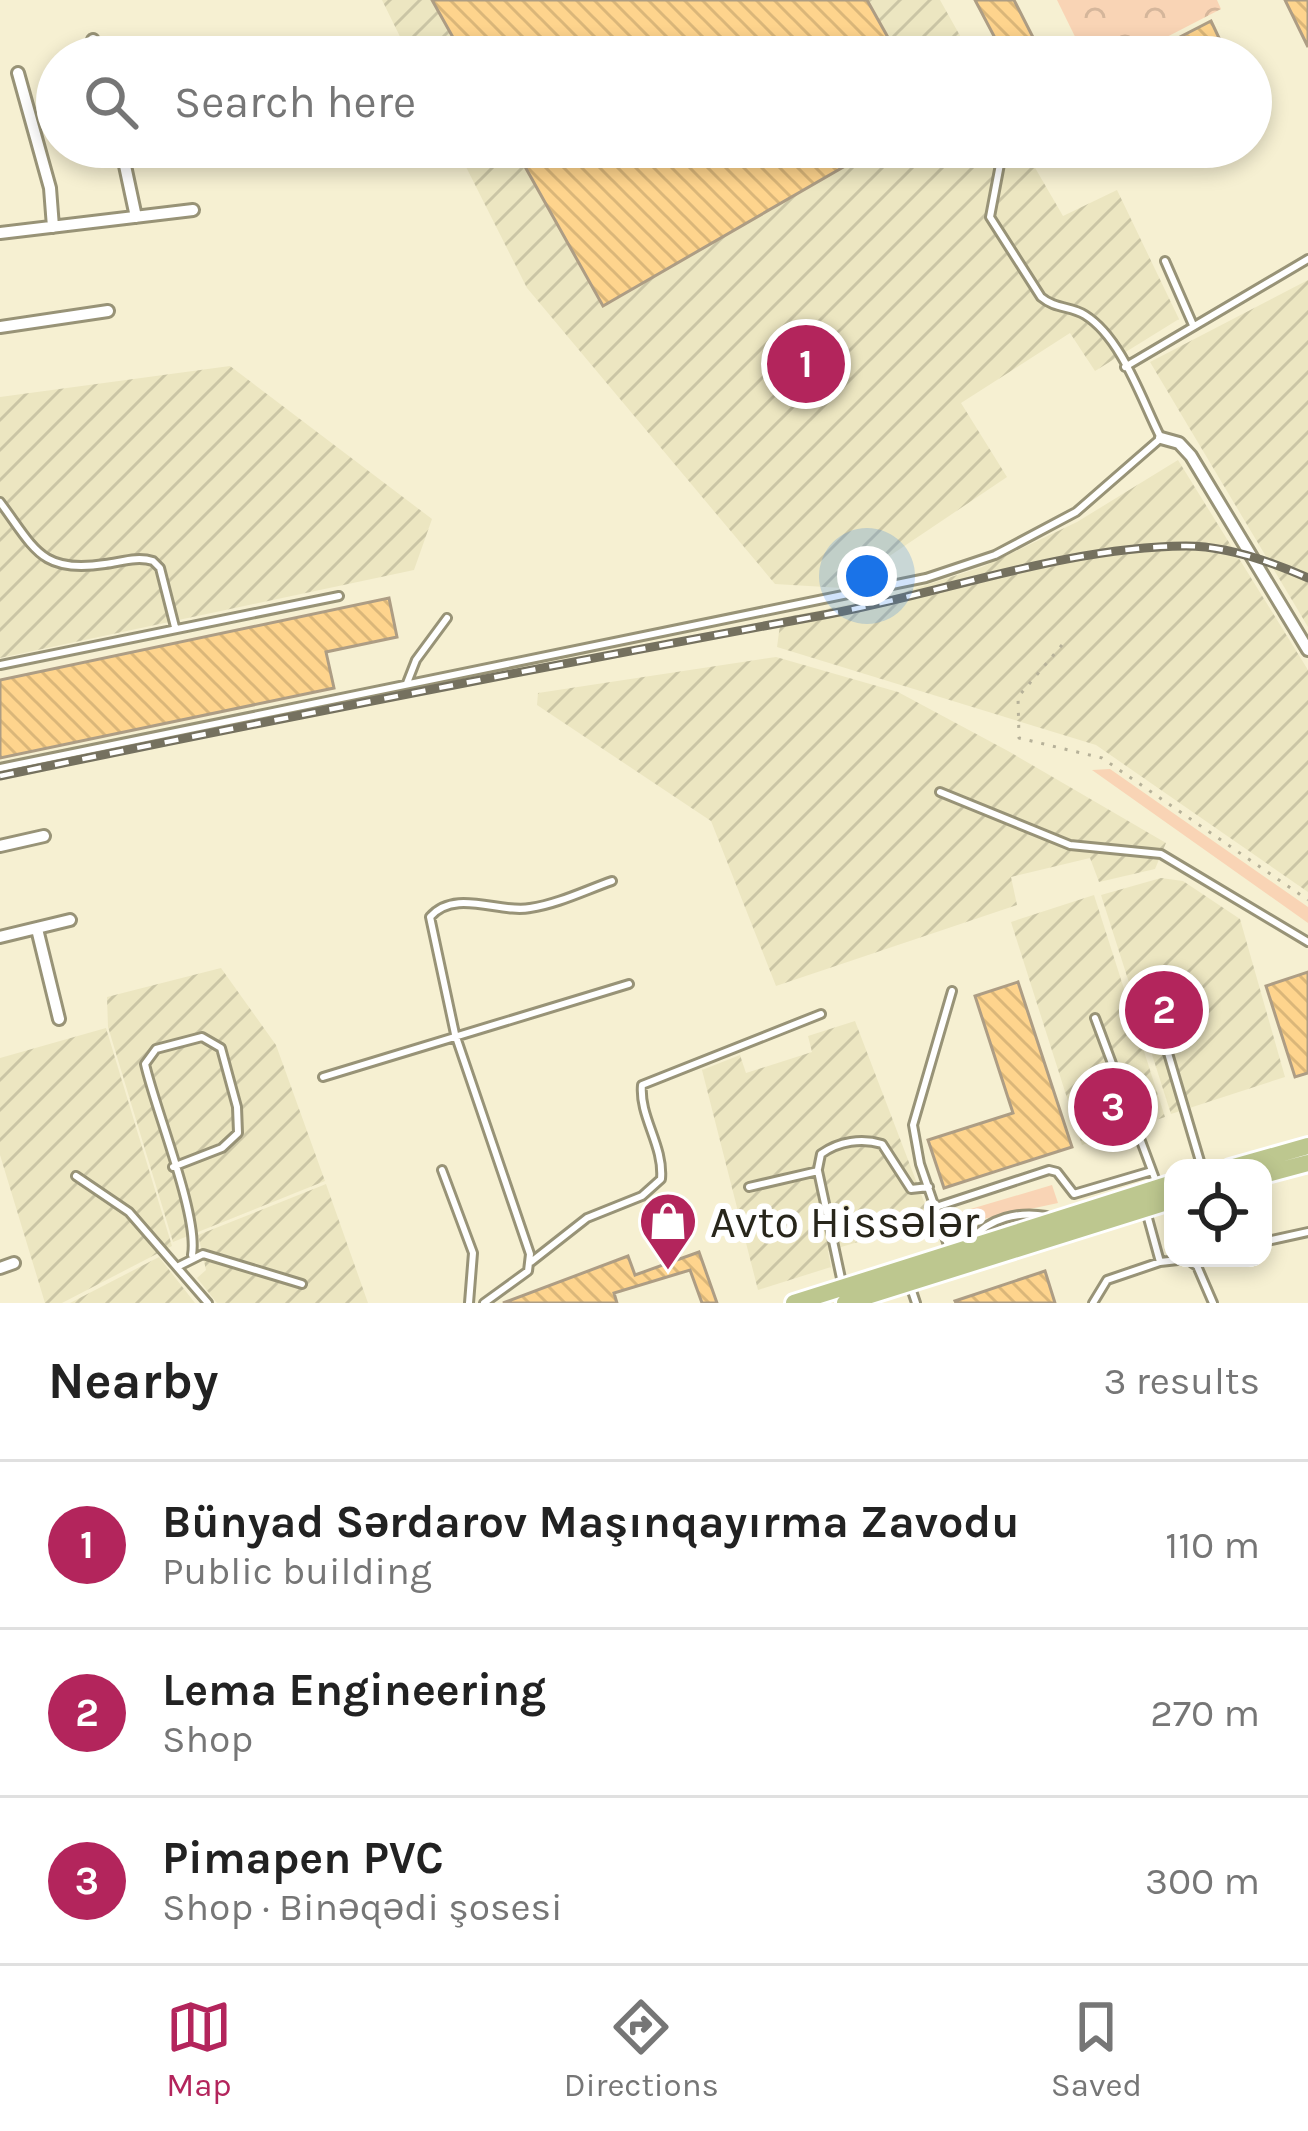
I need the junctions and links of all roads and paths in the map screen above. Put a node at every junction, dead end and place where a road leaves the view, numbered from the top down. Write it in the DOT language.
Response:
graph roads {
  1 [pos="18,73"];
  2 [pos="36,138"];
  3 [pos="44,168"];
  4 [pos="125,168"];
  5 [pos="999,168"];
  6 [pos="193,210"];
  7 [pos="136,218"];
  8 [pos="53,227"];
  9 [pos="0,233"];
  10 [pos="1308,259"];
  11 [pos="1165,261"];
  12 [pos="108,311"];
  13 [pos="1193,325"];
  14 [pos="0,327"];
  15 [pos="1125,367"];
  16 [pos="1161,438"];
  17 [pos="0,502"];
  18 [pos="339,596"];
  19 [pos="447,618"];
  20 [pos="175,627"];
  21 [pos="1062,645"];
  22 [pos="1308,650"];
  23 [pos="0,665"];
  24 [pos="407,683"];
  25 [pos="0,768"];
  26 [pos="940,792"];
  27 [pos="44,836"];
  28 [pos="0,846"];
  29 [pos="612,881"];
  30 [pos="1308,900"];
  31 [pos="70,920"];
  32 [pos="37,928"];
  33 [pos="0,938"];
  34 [pos="1308,942"];
  35 [pos="628,984"];
  36 [pos="952,991"];
  37 [pos="820,1014"];
  38 [pos="1095,1018"];
  39 [pos="59,1019"];
  40 [pos="455,1034"];
  41 [pos="1166,1042"];
  42 [pos="323,1077"];
  43 [pos="1308,1145"];
  44 [pos="1199,1159"];
  45 [pos="1261,1159"];
  46 [pos="1308,1163"];
  47 [pos="173,1167"];
  48 [pos="442,1170"];
  49 [pos="818,1171"];
  50 [pos="1272,1173"];
  51 [pos="76,1176"];
  52 [pos="1161,1181"];
  53 [pos="749,1187"];
  54 [pos="929,1187"];
  55 [pos="1164,1202"];
  56 [pos="936,1207"];
  57 [pos="1144,1207"];
  58 [pos="1308,1232"];
  59 [pos="1272,1240"];
  60 [pos="958,1248"];
  61 [pos="192,1255"];
  62 [pos="531,1262"];
  63 [pos="1160,1262"];
  64 [pos="14,1264"];
  65 [pos="178,1266"];
  66 [pos="0,1268"];
  67 [pos="909,1281"];
  68 [pos="302,1284"];
  69 [pos="844,1294"];
  70 [pos="208,1303"];
  71 [pos="469,1303"];
  72 [pos="484,1303"];
  73 [pos="794,1303"];
  74 [pos="916,1303"];
  75 [pos="1093,1303"];
  76 [pos="1213,1303"];
  1 -- 2 [label="street"];
  3 -- 8 [label="street"];
  4 -- 7 [label="street"];
  5 -- 15 [label="lane"];
  6 -- 7 [label="street"];
  7 -- 8 [label="street"];
  8 -- 9 [label="street"];
  10 -- 13 [label="lane"];
  11 -- 13 [label="lane"];
  12 -- 14 [label="street"];
  13 -- 15 [label="lane"];
  15 -- 16 [label="lane"];
  16 -- 22 [label="street"];
  16 -- 24 [label="lane"];
  17 -- 20 [label="lane"];
  18 -- 20 [label="lane"];
  19 -- 24 [label="lane"];
  20 -- 23 [label="lane"];
  21 -- 30 [label="path"];
  24 -- 25 [label="lane"];
  26 -- 34 [label="lane"];
  27 -- 28 [label="street"];
  29 -- 40 [label="lane"];
  31 -- 32 [label="street"];
  32 -- 33 [label="street"];
  32 -- 39 [label="street"];
  35 -- 40 [label="lane"];
  36 -- 54 [label="lane"];
  37 -- 62 [label="lane"];
  38 -- 52 [label="lane"];
  40 -- 42 [label="lane"];
  40 -- 62 [label="lane"];
  41 -- 44 [label="lane"];
  43 -- 45 [label="main road"];
  46 -- 50 [label="main road"];
  47 -- 47 [label="lane"];
  47 -- 61 [label="lane"];
  48 -- 71 [label="lane"];
  49 -- 53 [label="lane"];
  49 -- 54 [label="lane"];
  49 -- 69 [label="lane"];
  51 -- 65 [label="lane"];
  52 -- 56 [label="lane"];
  52 -- 60 [label="main road"];
  54 -- 56 [label="lane"];
  55 -- 57 [label="main road"];
  56 -- 60 [label="lane"];
  57 -- 63 [label="lane"];
  57 -- 67 [label="main road"];
  58 -- 59 [label="lane"];
  60 -- 69 [label="main road"];
  61 -- 65 [label="lane"];
  61 -- 68 [label="lane"];
  62 -- 72 [label="lane"];
  63 -- 75 [label="lane"];
  63 -- 76 [label="lane"];
  64 -- 66 [label="street"];
  65 -- 70 [label="lane"];
  67 -- 69 [label="main road"];
  67 -- 74 [label="lane"];
  69 -- 73 [label="main road"];
}
